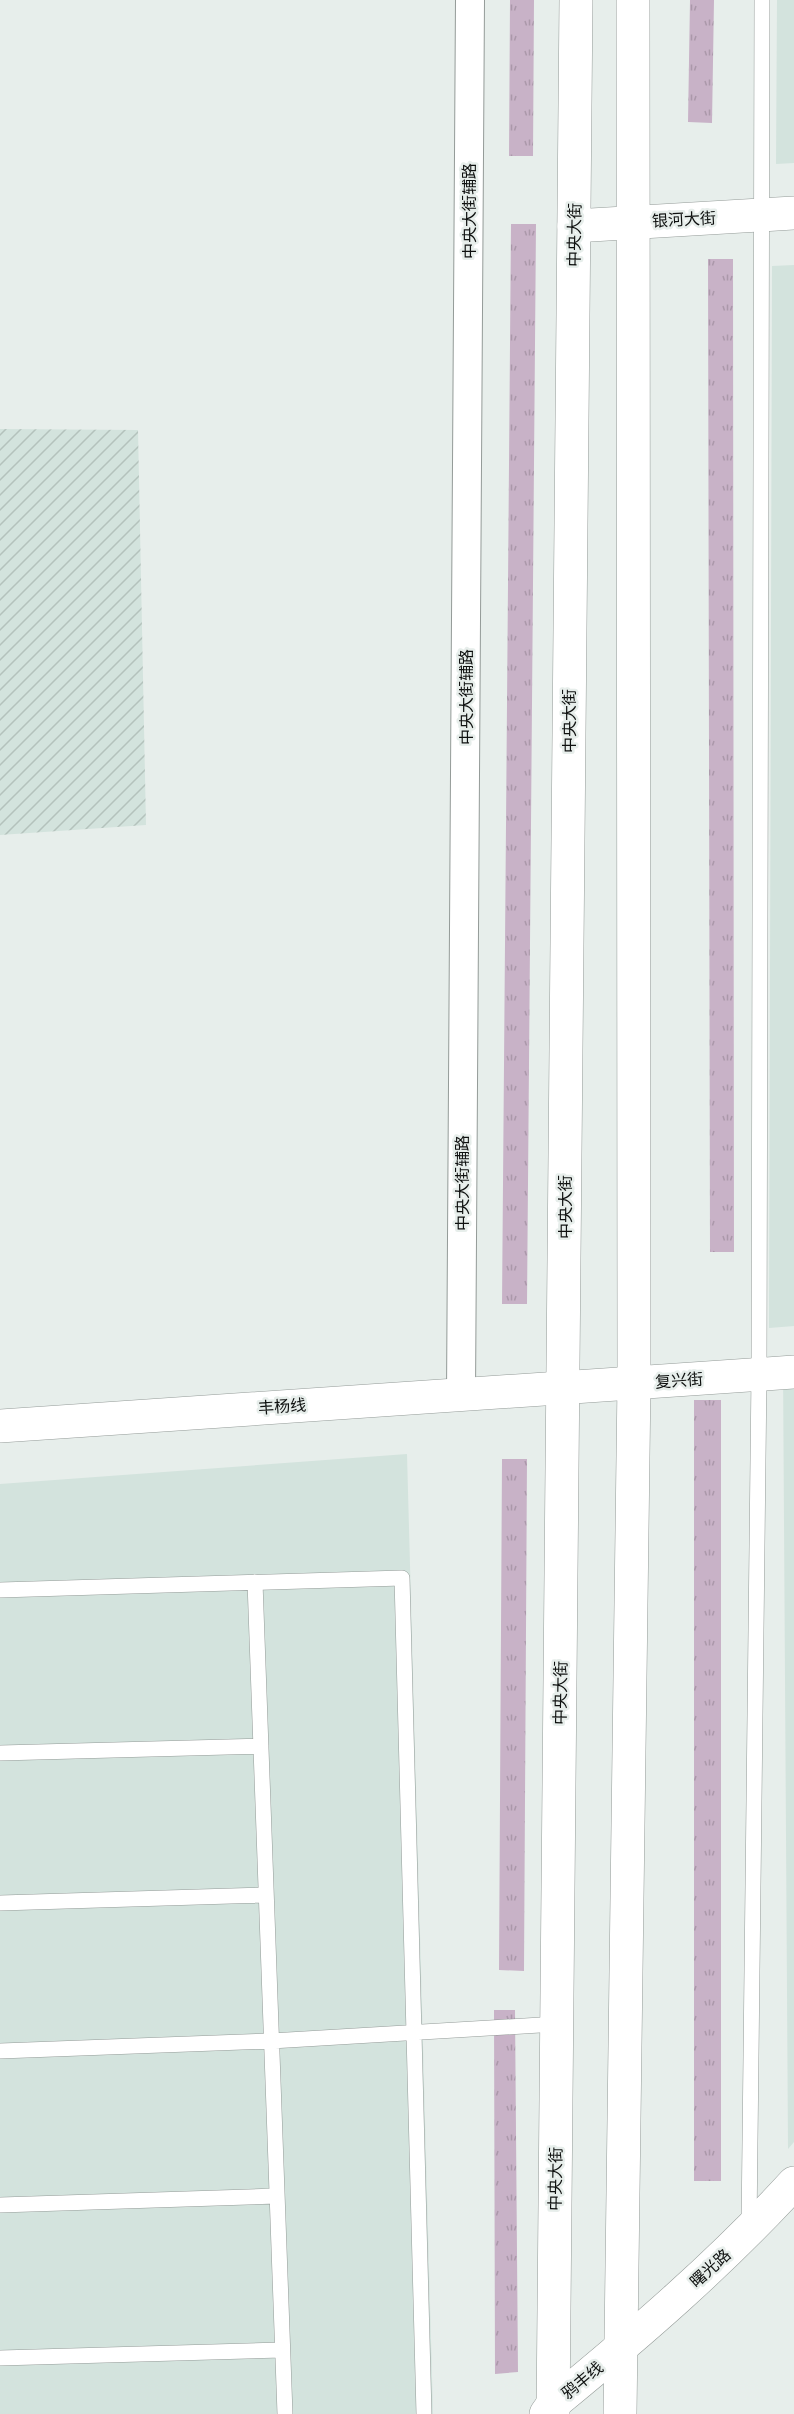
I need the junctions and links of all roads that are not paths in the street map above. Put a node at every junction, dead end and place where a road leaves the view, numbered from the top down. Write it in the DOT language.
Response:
graph roads {
  1 [pos="470,0"];
  2 [pos="576,0"];
  3 [pos="633,0"];
  4 [pos="762,0"];
  5 [pos="794,213"];
  6 [pos="761,215"];
  7 [pos="631,222"];
  8 [pos="574,226"];
  9 [pos="794,1372"];
  10 [pos="759,1375"];
  11 [pos="634,1383"];
  12 [pos="564,1387"];
  13 [pos="461,1394"];
  14 [pos="0,1426"];
  15 [pos="255,1582"];
  16 [pos="0,1590"];
  17 [pos="261,1746"];
  18 [pos="0,1754"];
  19 [pos="266,1895"];
  20 [pos="0,1903"];
  21 [pos="557,2024"];
  22 [pos="414,2033"];
  23 [pos="271,2041"];
  24 [pos="0,2051"];
  25 [pos="794,2183"];
  26 [pos="277,2196"];
  27 [pos="0,2205"];
  28 [pos="749,2233"];
  29 [pos="621,2348"];
  30 [pos="282,2350"];
  31 [pos="0,2358"];
  32 [pos="551,2411"];
  33 [pos="285,2414"];
  34 [pos="424,2414"];
  35 [pos="620,2414"];
  1 -- 13 [label="street, 中央大街辅路"];
  2 -- 8 [label="main road, 中央大街"];
  3 -- 7 [label="main road"];
  4 -- 6 [label="lane"];
  5 -- 6 [label="main road, 银河大街"];
  6 -- 7 [label="main road, 银河大街"];
  6 -- 10 [label="lane"];
  7 -- 8 [label="main road, 银河大街"];
  7 -- 11 [label="main road"];
  8 -- 12 [label="main road, 中央大街"];
  9 -- 10 [label="main road, 复兴街"];
  10 -- 11 [label="main road, 复兴街"];
  10 -- 28 [label="lane"];
  11 -- 12 [label="main road, 复兴街"];
  11 -- 29 [label="main road"];
  12 -- 13 [label="main road, 丰杨线"];
  12 -- 21 [label="main road, 中央大街"];
  13 -- 14 [label="main road, 丰杨线"];
  15 -- 16 [label="lane"];
  15 -- 17 [label="lane"];
  15 -- 22 [label="lane"];
  17 -- 18 [label="lane"];
  17 -- 19 [label="lane"];
  19 -- 20 [label="lane"];
  19 -- 23 [label="lane"];
  21 -- 22 [label="lane"];
  21 -- 32 [label="main road, 中央大街"];
  22 -- 23 [label="lane"];
  22 -- 34 [label="lane"];
  23 -- 24 [label="lane"];
  23 -- 26 [label="lane"];
  25 -- 28 [label="main road, 曙光路"];
  26 -- 27 [label="lane"];
  26 -- 30 [label="lane"];
  28 -- 29 [label="main road, 曙光路"];
  29 -- 32 [label="main road, 鸦丰线"];
  29 -- 35 [label="main road"];
  30 -- 31 [label="lane"];
  30 -- 33 [label="lane"];
}
